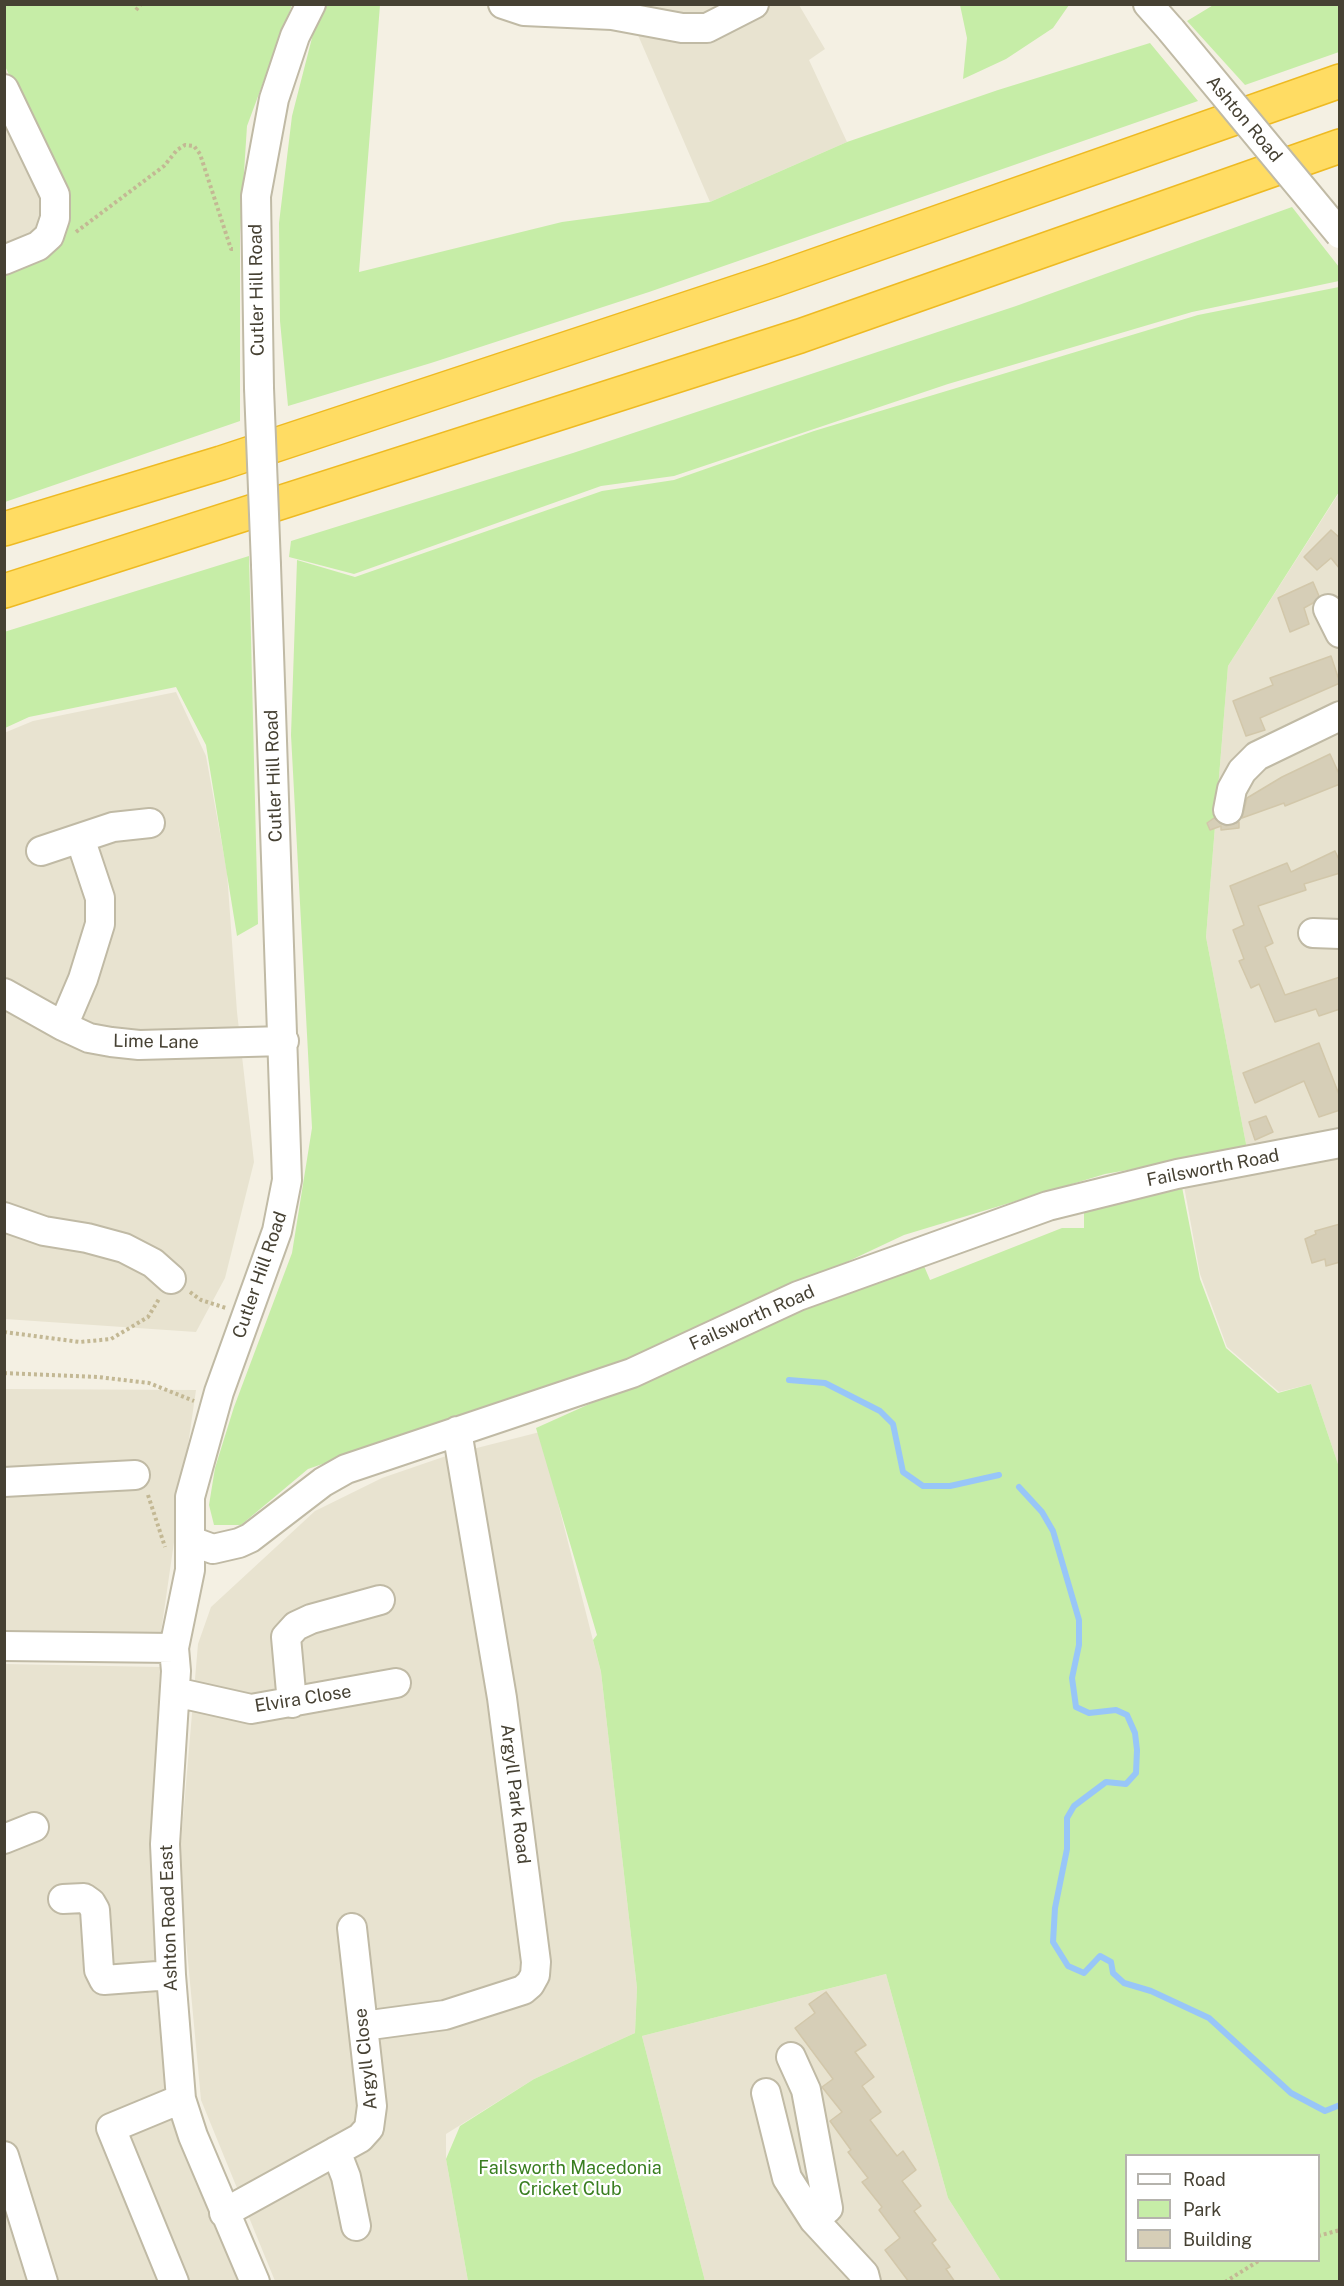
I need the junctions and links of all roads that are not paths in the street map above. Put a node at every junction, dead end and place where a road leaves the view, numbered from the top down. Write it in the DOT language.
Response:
graph roads {
  1 [pos="311,4"];
  2 [pos="503,4"];
  3 [pos="754,4"];
  4 [pos="1148,4"];
  5 [pos="1340,81"];
  6 [pos="4,89"];
  7 [pos="1340,146"];
  8 [pos="1340,234"];
  9 [pos="4,260"];
  10 [pos="4,529"];
  11 [pos="4,591"];
  12 [pos="1338,717"];
  13 [pos="1228,810"];
  14 [pos="150,823"];
  15 [pos="80,838"];
  16 [pos="41,851"];
  17 [pos="4,993"];
  18 [pos="63,1026"];
  19 [pos="284,1041"];
  20 [pos="1340,1143"];
  21 [pos="4,1217"];
  22 [pos="171,1279"];
  23 [pos="457,1431"];
  24 [pos="135,1475"];
  25 [pos="4,1482"];
  26 [pos="179,1548"];
  27 [pos="380,1600"];
  28 [pos="4,1646"];
  29 [pos="174,1648"];
  30 [pos="396,1683"];
  31 [pos="175,1692"];
  32 [pos="292,1703"];
  33 [pos="34,1827"];
  34 [pos="4,1839"];
  35 [pos="63,1899"];
  36 [pos="352,1928"];
  37 [pos="171,1974"];
  38 [pos="363,2026"];
  39 [pos="791,2057"];
  40 [pos="766,2093"];
  41 [pos="181,2099"];
  42 [pos="336,2151"];
  43 [pos="4,2156"];
  44 [pos="224,2213"];
  45 [pos="814,2220"];
  46 [pos="14,2222"];
  47 [pos="356,2226"];
  48 [pos="44,2282"];
  49 [pos="174,2282"];
  50 [pos="255,2282"];
  51 [pos="866,2282"];
  1 -- 19 [label="street, Cutler Hill Road, bridge"];
  2 -- 3 [label="street"];
  4 -- 8 [label="street, Ashton Road, bridge"];
  5 -- 10 [label="highway"];
  6 -- 9 [label="street"];
  7 -- 11 [label="highway"];
  12 -- 13 [label="street"];
  14 -- 15 [label="street"];
  15 -- 16 [label="street"];
  15 -- 18 [label="street"];
  17 -- 18 [label="street, Lime Lane"];
  18 -- 19 [label="street, Lime Lane"];
  19 -- 26 [label="street, Cutler Hill Road"];
  20 -- 23 [label="street, Failsworth Road"];
  21 -- 22 [label="street"];
  23 -- 26 [label="street, Failsworth Road"];
  23 -- 38 [label="street, Argyll Park Road"];
  24 -- 25 [label="street"];
  26 -- 29 [label="street, Ashton Road East"];
  27 -- 32 [label="street"];
  28 -- 29 [label="street"];
  29 -- 31 [label="street, Ashton Road East"];
  30 -- 32 [label="street, Elvira Close"];
  31 -- 32 [label="street, Elvira Close"];
  31 -- 37 [label="street, Ashton Road East"];
  33 -- 34 [label="street"];
  35 -- 37 [label="street"];
  36 -- 38 [label="street, Argyll Close"];
  37 -- 41 [label="street, Ashton Road East"];
  38 -- 42 [label="street, Argyll Close"];
  39 -- 45 [label="street"];
  40 -- 45 [label="street"];
  41 -- 44 [label="street, Ashton Road East"];
  41 -- 49 [label="street"];
  42 -- 44 [label="street, Argyll Close"];
  42 -- 47 [label="street"];
  43 -- 46 [label="street"];
  44 -- 50 [label="street, Ashton Road East"];
  45 -- 51 [label="street"];
  46 -- 48 [label="street"];
}
